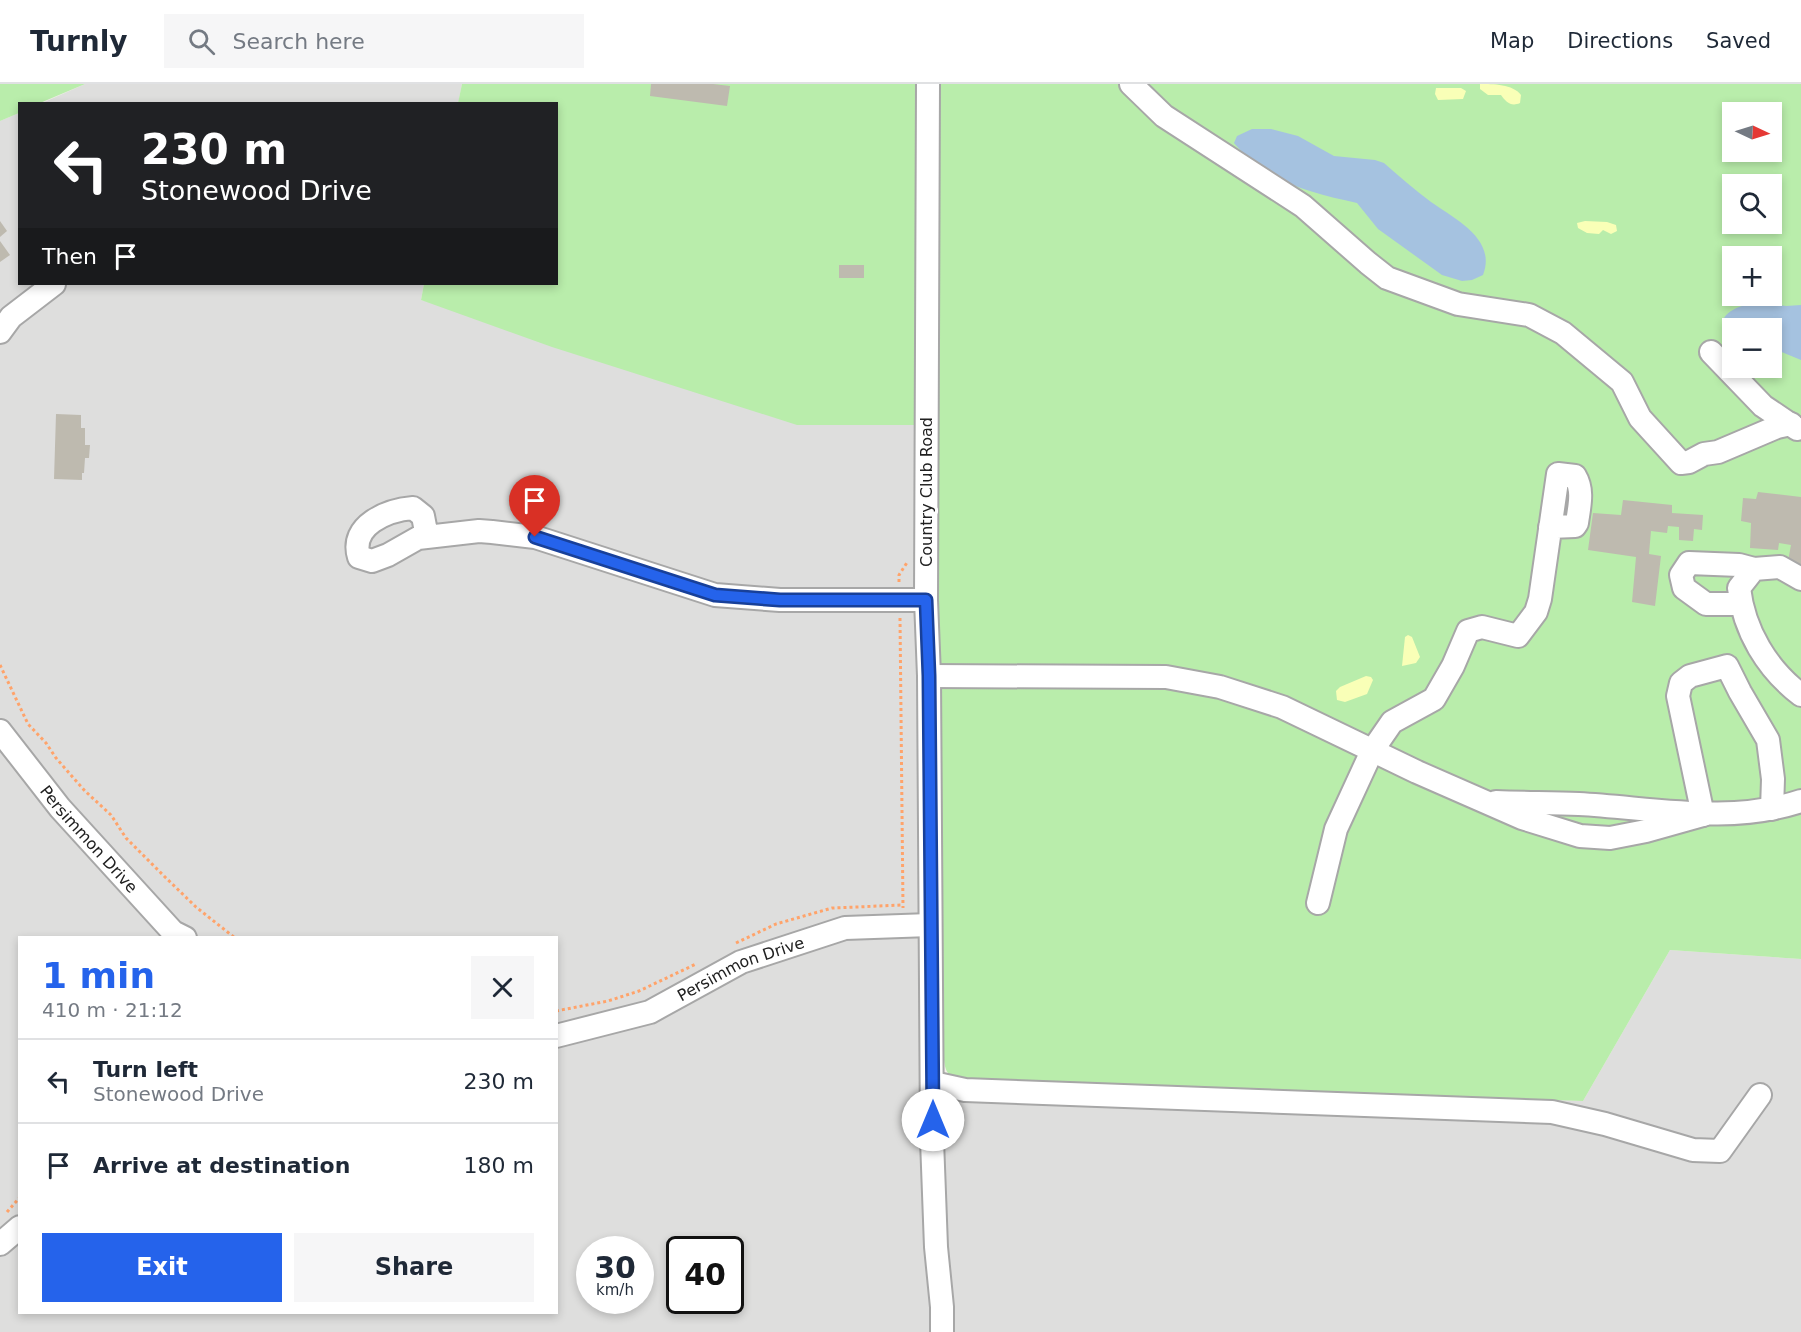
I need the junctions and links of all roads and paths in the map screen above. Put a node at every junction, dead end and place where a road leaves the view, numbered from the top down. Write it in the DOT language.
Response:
graph roads {
  1 [pos="928,84"];
  2 [pos="1131,84"];
  3 [pos="53,285"];
  4 [pos="0,332"];
  5 [pos="1711,352"];
  6 [pos="1796,428"];
  7 [pos="1550,527"];
  8 [pos="427,537"];
  9 [pos="908,560"];
  10 [pos="1754,569"];
  11 [pos="1801,579"];
  12 [pos="900,599"];
  13 [pos="926,600"];
  14 [pos="1741,604"];
  15 [pos="1762,656"];
  16 [pos="0,664"];
  17 [pos="1727,666"];
  18 [pos="929,676"];
  19 [pos="1801,695"];
  20 [pos="0,731"];
  21 [pos="1372,751"];
  22 [pos="1801,801"];
  23 [pos="1492,805"];
  24 [pos="1772,809"];
  25 [pos="1703,815"];
  26 [pos="1318,903"];
  27 [pos="903,910"];
  28 [pos="930,925"];
  29 [pos="175,936"];
  30 [pos="232,936"];
  31 [pos="558,1035"];
  32 [pos="933,1083"];
  33 [pos="1760,1095"];
  34 [pos="18,1203"];
  35 [pos="12,1221"];
  36 [pos="0,1244"];
  37 [pos="942,1332"];
  1 -- 13 [label="street, Country Club Road"];
  2 -- 6 [label="street"];
  3 -- 4 [label="street"];
  5 -- 6 [label="street"];
  7 -- 21 [label="street"];
  8 -- 12 [label="street"];
  9 -- 12 [label="path"];
  10 -- 11 [label="street"];
  10 -- 14 [label="street"];
  10 -- 14 [label="street"];
  12 -- 13 [label="street"];
  12 -- 27 [label="path"];
  13 -- 18 [label="street, Country Club Road"];
  14 -- 15 [label="street"];
  15 -- 17 [label="street"];
  15 -- 19 [label="street"];
  16 -- 30 [label="path"];
  17 -- 24 [label="street"];
  17 -- 25 [label="street"];
  18 -- 21 [label="street"];
  18 -- 28 [label="street, Country Club Road"];
  20 -- 29 [label="street, Persimmon Drive"];
  21 -- 23 [label="street"];
  21 -- 26 [label="street"];
  22 -- 24 [label="street"];
  23 -- 25 [label="street"];
  23 -- 25 [label="street"];
  24 -- 25 [label="street"];
  28 -- 31 [label="street, Persimmon Drive"];
  28 -- 32 [label="street, Country Club Road"];
  32 -- 33 [label="street"];
  32 -- 37 [label="street, Country Club Road"];
  34 -- 35 [label="path"];
  35 -- 36 [label="street"];
}
